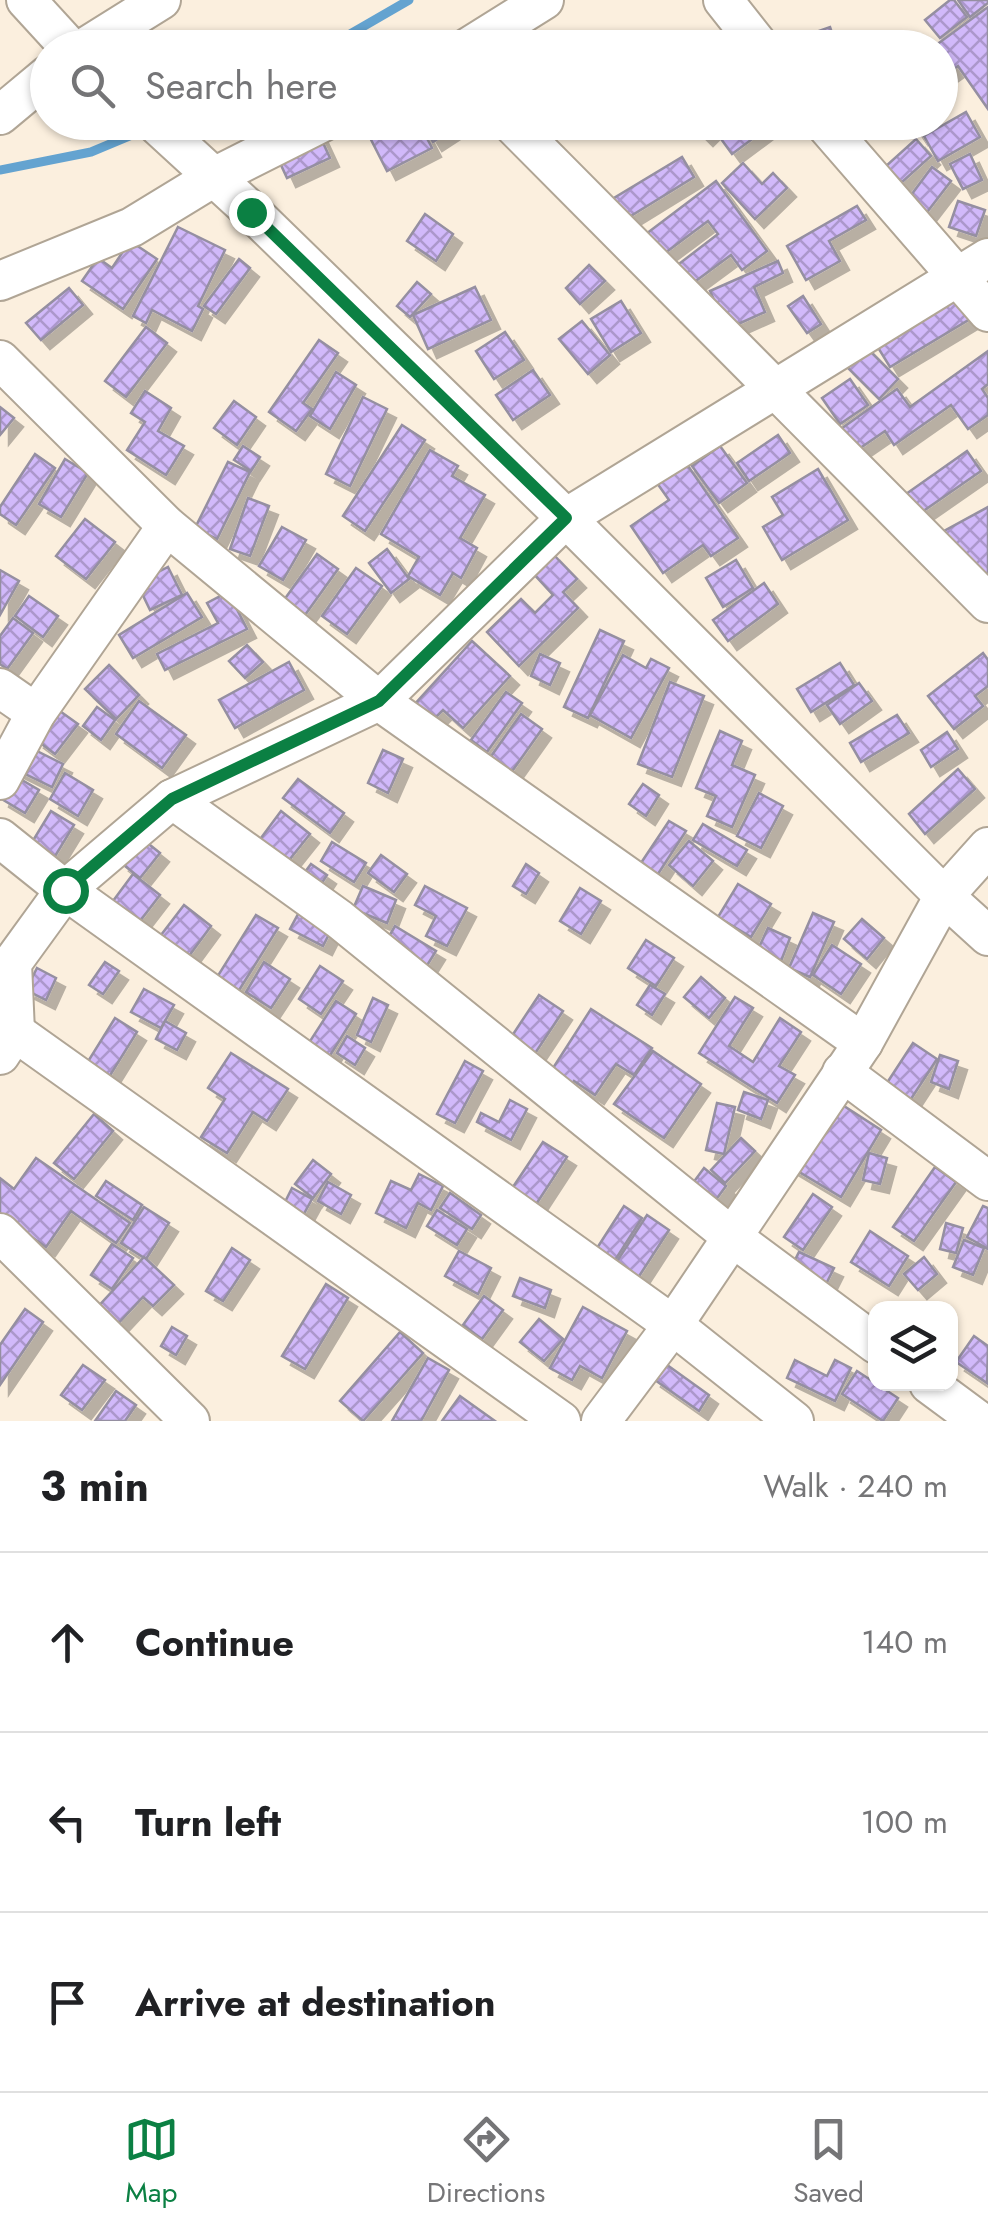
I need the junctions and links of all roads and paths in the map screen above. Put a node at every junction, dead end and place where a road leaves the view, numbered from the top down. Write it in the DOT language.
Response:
graph roads {
  1 [pos="26,0"];
  2 [pos="161,0"];
  3 [pos="544,0"];
  4 [pos="723,0"];
  5 [pos="54,30"];
  6 [pos="113,30"];
  7 [pos="496,30"];
  8 [pos="747,30"];
  9 [pos="30,91"];
  10 [pos="0,115"];
  11 [pos="173,140"];
  12 [pos="288,140"];
  13 [pos="528,140"];
  14 [pos="841,140"];
  15 [pos="214,178"];
  16 [pos="972,267"];
  17 [pos="0,281"];
  18 [pos="988,312"];
  19 [pos="0,360"];
  20 [pos="778,389"];
  21 [pos="566,518"];
  22 [pos="166,526"];
  23 [pos="988,603"];
  24 [pos="0,688"];
  25 [pos="379,701"];
  26 [pos="36,713"];
  27 [pos="0,780"];
  28 [pos="172,799"];
  29 [pos="0,838"];
  30 [pos="988,847"];
  31 [pos="65,890"];
  32 [pos="944,896"];
  33 [pos="988,936"];
  34 [pos="7,1043"];
  35 [pos="852,1057"];
  36 [pos="988,1181"];
  37 [pos="0,1233"];
  38 [pos="731,1236"];
  39 [pos="672,1325"];
  40 [pos="868,1338"];
  41 [pos="938,1391"];
  42 [pos="190,1421"];
  43 [pos="561,1421"];
  44 [pos="601,1421"];
  45 [pos="794,1421"];
  46 [pos="979,1421"];
  1 -- 5 [label="street"];
  2 -- 6 [label="street"];
  3 -- 7 [label="street"];
  4 -- 8 [label="street"];
  9 -- 10 [label="street"];
  11 -- 15 [label="street"];
  12 -- 15 [label="street"];
  13 -- 20 [label="street"];
  14 -- 16 [label="street"];
  15 -- 17 [label="street"];
  15 -- 21 [label="street"];
  16 -- 18 [label="street"];
  16 -- 20 [label="street"];
  19 -- 22 [label="street"];
  20 -- 21 [label="street"];
  20 -- 23 [label="street"];
  21 -- 25 [label="street"];
  21 -- 32 [label="street"];
  22 -- 25 [label="street"];
  22 -- 26 [label="street"];
  24 -- 26 [label="street"];
  25 -- 28 [label="street"];
  25 -- 35 [label="street"];
  26 -- 27 [label="street"];
  28 -- 31 [label="street"];
  28 -- 38 [label="street"];
  29 -- 31 [label="street"];
  30 -- 32 [label="street"];
  31 -- 34 [label="street"];
  31 -- 39 [label="street"];
  32 -- 33 [label="street"];
  32 -- 35 [label="street"];
  34 -- 43 [label="street"];
  35 -- 36 [label="street"];
  35 -- 38 [label="street"];
  37 -- 42 [label="street"];
  38 -- 39 [label="street"];
  38 -- 40 [label="street"];
  39 -- 44 [label="street"];
  39 -- 45 [label="street"];
  41 -- 46 [label="street"];
}
